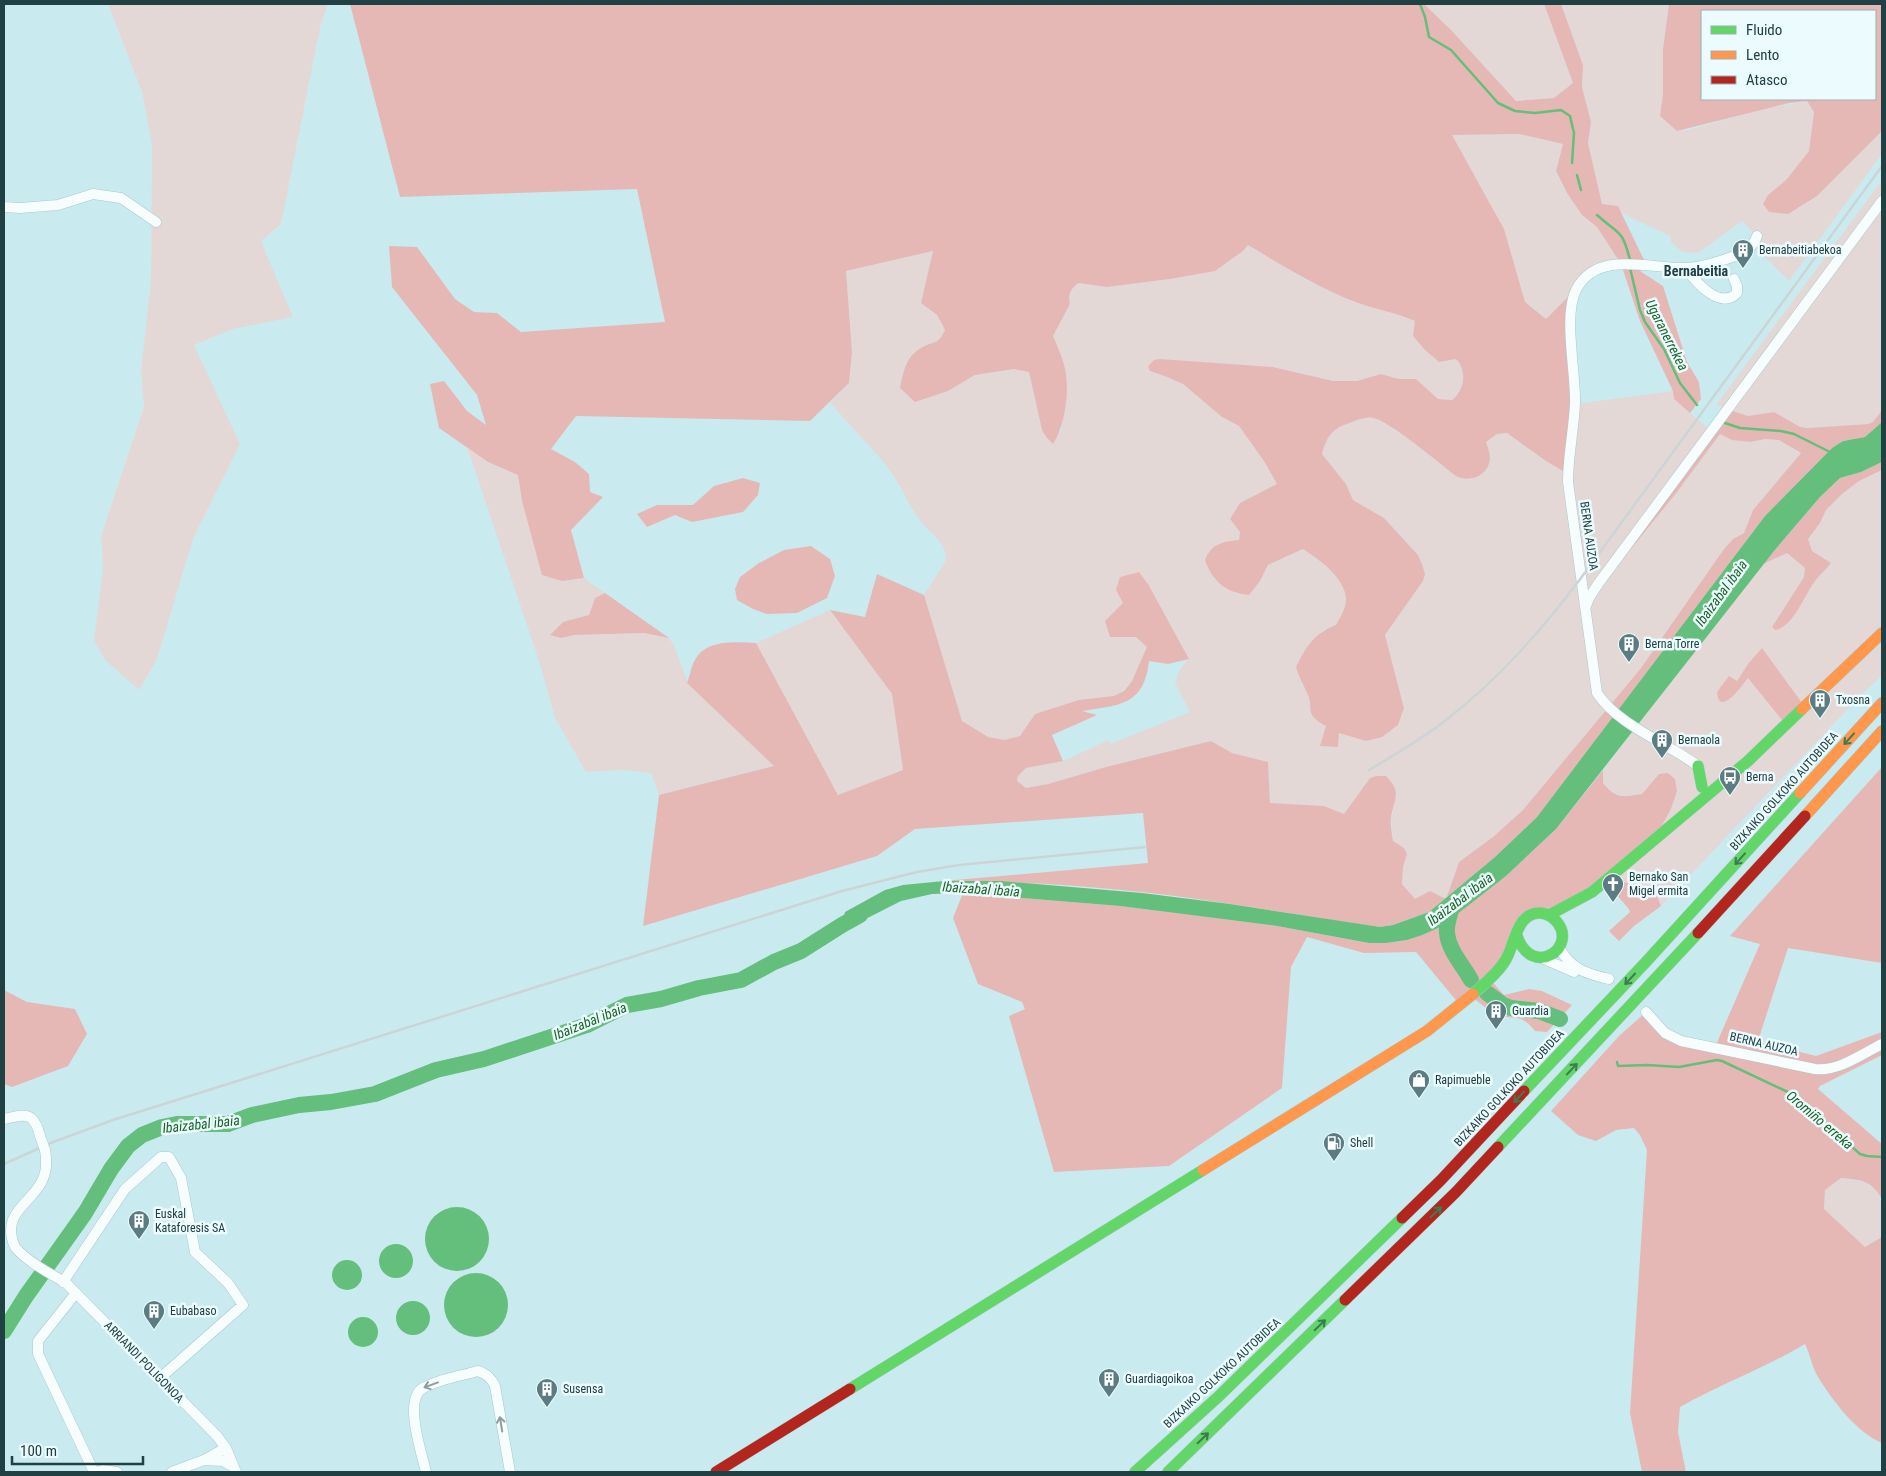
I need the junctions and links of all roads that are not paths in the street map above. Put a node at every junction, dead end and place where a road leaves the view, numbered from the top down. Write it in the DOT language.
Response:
graph roads {
  1 [pos="1882,201"];
  2 [pos="4,207"];
  3 [pos="156,222"];
  4 [pos="1757,236"];
  5 [pos="1686,268"];
  6 [pos="1734,279"];
  7 [pos="1586,612"];
  8 [pos="1882,633"];
  9 [pos="1882,703"];
  10 [pos="1882,731"];
  11 [pos="1748,761"];
  12 [pos="1698,766"];
  13 [pos="1709,772"];
  14 [pos="1702,787"];
  15 [pos="1677,821"];
  16 [pos="1592,892"];
  17 [pos="1549,915"];
  18 [pos="1562,933"];
  19 [pos="1517,936"];
  20 [pos="1559,947"];
  21 [pos="1537,958"];
  22 [pos="1585,973"];
  23 [pos="1492,975"];
  24 [pos="1609,979"];
  25 [pos="1646,1012"];
  26 [pos="1882,1044"];
  27 [pos="4,1119"];
  28 [pos="59,1279"];
  29 [pos="76,1293"];
  30 [pos="159,1379"];
  31 [pos="212,1430"];
  32 [pos="227,1450"];
  33 [pos="208,1459"];
  34 [pos="235,1470"];
  35 [pos="96,1472"];
  36 [pos="117,1472"];
  37 [pos="172,1472"];
  38 [pos="426,1472"];
  39 [pos="510,1472"];
  40 [pos="716,1472"];
  41 [pos="1135,1472"];
  42 [pos="1168,1472"];
  1 -- 7 [label="street"];
  2 -- 3 [label="street"];
  4 -- 5 [label="street"];
  5 -- 6 [label="street"];
  5 -- 7 [label="street, BERNA AUZOA"];
  7 -- 12 [label="street, BERNA AUZOA"];
  8 -- 11 [label="highway"];
  9 -- 41 [label="highway, BIZKAIKO GOLKOKO AUTOBIDEA, one-way"];
  42 -- 10 [label="highway, one-way"];
  11 -- 14 [label="highway"];
  11 -- 15 [label="highway"];
  12 -- 13 [label="highway"];
  12 -- 14 [label="highway"];
  14 -- 15 [label="highway"];
  15 -- 16 [label="highway"];
  16 -- 17 [label="highway"];
  16 -- 18 [label="highway"];
  17 -- 18 [label="highway"];
  17 -- 19 [label="highway"];
  18 -- 20 [label="highway"];
  19 -- 21 [label="highway"];
  19 -- 23 [label="highway"];
  20 -- 21 [label="highway"];
  20 -- 22 [label="street"];
  21 -- 22 [label="street"];
  21 -- 23 [label="highway"];
  22 -- 24 [label="street"];
  23 -- 40 [label="highway"];
  25 -- 26 [label="street, BERNA AUZOA"];
  27 -- 28 [label="street, ARRIANDI POLIGONOA, bridge"];
  28 -- 29 [label="street, ARRIANDI POLIGONOA"];
  28 -- 30 [label="street"];
  29 -- 30 [label="street, ARRIANDI POLIGONOA"];
  29 -- 35 [label="street"];
  30 -- 31 [label="street, ARRIANDI POLIGONOA"];
  31 -- 32 [label="street, ARRIANDI POLIGONOA"];
  31 -- 33 [label="street"];
  32 -- 33 [label="street"];
  32 -- 34 [label="street, ARRIANDI POLIGONOA"];
  33 -- 34 [label="street, ARRIANDI POLIGONOA"];
  33 -- 37 [label="street"];
  35 -- 36 [label="street"];
  39 -- 38 [label="street, one-way"];
}
